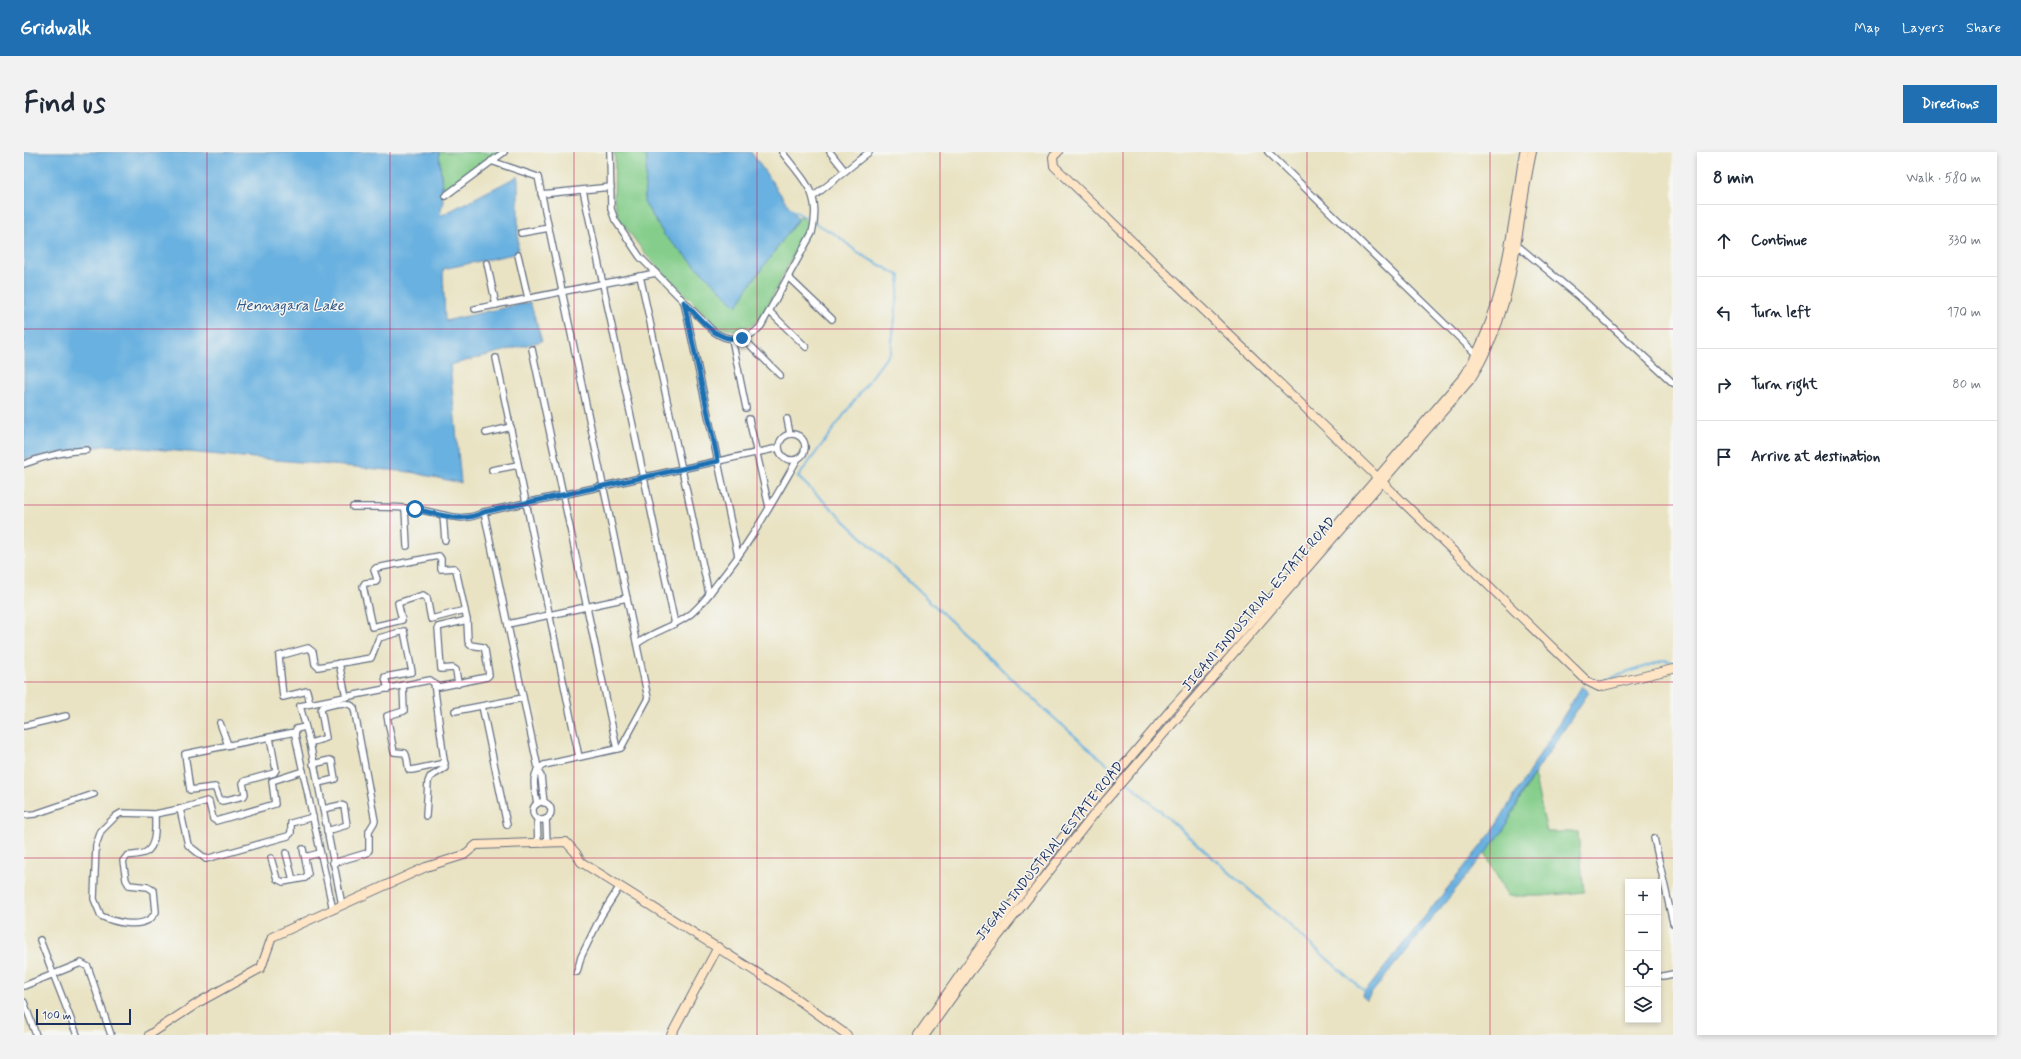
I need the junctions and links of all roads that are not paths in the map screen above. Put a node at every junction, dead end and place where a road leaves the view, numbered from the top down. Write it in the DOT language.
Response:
graph roads {
  1 [pos="504,152"];
  2 [pos="610,152"];
  3 [pos="782,152"];
  4 [pos="830,152"];
  5 [pos="869,152"];
  6 [pos="1058,152"];
  7 [pos="1268,152"];
  8 [pos="1524,152"];
  9 [pos="1532,152"];
  10 [pos="491,161"];
  11 [pos="845,171"];
  12 [pos="611,187"];
  13 [pos="583,190"];
  14 [pos="542,194"];
  15 [pos="445,196"];
  16 [pos="813,197"];
  17 [pos="548,228"];
  18 [pos="521,233"];
  19 [pos="1517,245"];
  20 [pos="518,255"];
  21 [pos="487,263"];
  22 [pos="656,273"];
  23 [pos="640,276"];
  24 [pos="788,277"];
  25 [pos="603,283"];
  26 [pos="562,292"];
  27 [pos="528,298"];
  28 [pos="684,302"];
  29 [pos="496,305"];
  30 [pos="475,309"];
  31 [pos="770,312"];
  32 [pos="832,319"];
  33 [pos="742,338"];
  34 [pos="732,339"];
  35 [pos="806,347"];
  36 [pos="532,349"];
  37 [pos="1477,355"];
  38 [pos="496,358"];
  39 [pos="780,375"];
  40 [pos="1673,383"];
  41 [pos="746,408"];
  42 [pos="749,419"];
  43 [pos="787,419"];
  44 [pos="511,427"];
  45 [pos="486,433"];
  46 [pos="790,434"];
  47 [pos="778,448"];
  48 [pos="87,450"];
  49 [pos="757,453"];
  50 [pos="797,460"];
  51 [pos="718,461"];
  52 [pos="24,464"];
  53 [pos="518,465"];
  54 [pos="682,469"];
  55 [pos="492,470"];
  56 [pos="1380,479"];
  57 [pos="603,486"];
  58 [pos="563,495"];
  59 [pos="526,503"];
  60 [pos="353,507"];
  61 [pos="769,507"];
  62 [pos="405,508"];
  63 [pos="484,512"];
  64 [pos="443,515"];
  65 [pos="445,540"];
  66 [pos="408,546"];
  67 [pos="738,556"];
  68 [pos="709,594"];
  69 [pos="627,598"];
  70 [pos="587,607"];
  71 [pos="464,610"];
  72 [pos="550,615"];
  73 [pos="402,620"];
  74 [pos="467,620"];
  75 [pos="508,624"];
  76 [pos="675,624"];
  77 [pos="404,631"];
  78 [pos="637,644"];
  79 [pos="339,663"];
  80 [pos="1673,669"];
  81 [pos="434,684"];
  82 [pos="458,684"];
  83 [pos="403,685"];
  84 [pos="388,690"];
  85 [pos="346,696"];
  86 [pos="524,698"];
  87 [pos="310,704"];
  88 [pos="482,706"];
  89 [pos="455,711"];
  90 [pos="66,716"];
  91 [pos="220,722"];
  92 [pos="24,726"];
  93 [pos="305,727"];
  94 [pos="295,732"];
  95 [pos="270,738"];
  96 [pos="310,743"];
  97 [pos="228,745"];
  98 [pos="617,749"];
  99 [pos="579,757"];
  100 [pos="445,763"];
  101 [pos="314,764"];
  102 [pos="538,769"];
  103 [pos="303,771"];
  104 [pos="1121,776"];
  105 [pos="318,783"];
  106 [pos="94,794"];
  107 [pos="321,800"];
  108 [pos="310,803"];
  109 [pos="544,803"];
  110 [pos="537,804"];
  111 [pos="180,809"];
  112 [pos="323,809"];
  113 [pos="154,814"];
  114 [pos="24,815"];
  115 [pos="426,816"];
  116 [pos="313,817"];
  117 [pos="537,819"];
  118 [pos="546,819"];
  119 [pos="507,825"];
  120 [pos="327,831"];
  121 [pos="1654,838"];
  122 [pos="538,843"];
  123 [pos="547,843"];
  124 [pos="304,849"];
  125 [pos="286,853"];
  126 [pos="320,853"];
  127 [pos="305,857"];
  128 [pos="271,858"];
  129 [pos="333,866"];
  130 [pos="324,870"];
  131 [pos="293,880"];
  132 [pos="620,886"];
  133 [pos="342,905"];
  134 [pos="333,910"];
  135 [pos="1673,923"];
  136 [pos="40,940"];
  137 [pos="718,947"];
  138 [pos="577,972"];
  139 [pos="53,974"];
  140 [pos="1673,974"];
  141 [pos="1663,976"];
  142 [pos="24,986"];
  143 [pos="24,1002"];
  144 [pos="36,1035"];
  145 [pos="77,1035"];
  146 [pos="111,1035"];
  147 [pos="149,1035"];
  148 [pos="671,1035"];
  149 [pos="847,1035"];
  150 [pos="918,1035"];
  151 [pos="925,1035"];
  1 -- 15 [label="street"];
  2 -- 12 [label="street"];
  3 -- 16 [label="street"];
  4 -- 11 [label="street"];
  5 -- 11 [label="street"];
  6 -- 56 [label="main road"];
  7 -- 37 [label="street"];
  8 -- 37 [label="main road, JIGANI INDUSTRIAL ESTATE ROAD"];
  9 -- 19 [label="main road, JIGANI INDUSTRIAL ESTATE ROAD"];
  10 -- 14 [label="street"];
  11 -- 16 [label="street"];
  12 -- 13 [label="street"];
  12 -- 22 [label="street"];
  13 -- 14 [label="street"];
  13 -- 25 [label="street"];
  14 -- 17 [label="street"];
  16 -- 24 [label="street"];
  17 -- 18 [label="street"];
  17 -- 26 [label="street"];
  19 -- 40 [label="street"];
  19 -- 56 [label="main road, JIGANI INDUSTRIAL ESTATE ROAD"];
  20 -- 27 [label="street"];
  21 -- 29 [label="street"];
  22 -- 23 [label="street"];
  22 -- 28 [label="street"];
  23 -- 25 [label="street"];
  23 -- 54 [label="street"];
  24 -- 31 [label="street"];
  24 -- 32 [label="street"];
  25 -- 26 [label="street"];
  25 -- 76 [label="street"];
  26 -- 27 [label="street"];
  26 -- 57 [label="street"];
  27 -- 29 [label="street"];
  28 -- 34 [label="street"];
  28 -- 51 [label="street"];
  29 -- 30 [label="street"];
  31 -- 33 [label="street"];
  31 -- 35 [label="street"];
  33 -- 34 [label="street"];
  33 -- 39 [label="street"];
  34 -- 41 [label="street"];
  36 -- 58 [label="street"];
  37 -- 56 [label="main road, JIGANI INDUSTRIAL ESTATE ROAD"];
  38 -- 44 [label="street"];
  42 -- 49 [label="street"];
  43 -- 46 [label="street"];
  44 -- 45 [label="street"];
  44 -- 53 [label="street"];
  46 -- 47 [label="street"];
  46 -- 50 [label="street"];
  47 -- 49 [label="street"];
  47 -- 50 [label="street"];
  48 -- 52 [label="street"];
  49 -- 51 [label="street"];
  49 -- 61 [label="street"];
  50 -- 61 [label="street"];
  51 -- 54 [label="street"];
  51 -- 67 [label="street"];
  53 -- 55 [label="street"];
  53 -- 59 [label="street"];
  54 -- 57 [label="street"];
  54 -- 68 [label="street"];
  56 -- 80 [label="main road"];
  56 -- 104 [label="main road, JIGANI INDUSTRIAL ESTATE ROAD"];
  57 -- 58 [label="street"];
  57 -- 69 [label="street"];
  58 -- 59 [label="street"];
  58 -- 70 [label="street"];
  59 -- 63 [label="street"];
  59 -- 72 [label="street"];
  60 -- 62 [label="street"];
  61 -- 67 [label="street"];
  62 -- 64 [label="street"];
  62 -- 66 [label="street"];
  63 -- 64 [label="street"];
  63 -- 75 [label="street"];
  64 -- 65 [label="street"];
  67 -- 68 [label="street"];
  68 -- 76 [label="street"];
  69 -- 70 [label="street"];
  69 -- 78 [label="street"];
  70 -- 72 [label="street"];
  70 -- 98 [label="street"];
  71 -- 73 [label="street"];
  71 -- 73 [label="street"];
  71 -- 74 [label="street"];
  72 -- 75 [label="street"];
  72 -- 99 [label="street"];
  73 -- 77 [label="street"];
  74 -- 82 [label="street"];
  74 -- 82 [label="street"];
  75 -- 86 [label="street"];
  76 -- 78 [label="street"];
  77 -- 79 [label="street"];
  77 -- 84 [label="street"];
  78 -- 98 [label="street"];
  79 -- 85 [label="street"];
  79 -- 87 [label="street"];
  81 -- 82 [label="street"];
  81 -- 83 [label="street"];
  81 -- 100 [label="street"];
  83 -- 84 [label="street"];
  83 -- 100 [label="street"];
  84 -- 85 [label="street"];
  85 -- 87 [label="street"];
  86 -- 88 [label="street"];
  86 -- 102 [label="street"];
  87 -- 93 [label="street"];
  88 -- 89 [label="street"];
  88 -- 119 [label="street"];
  90 -- 92 [label="street"];
  91 -- 97 [label="street"];
  93 -- 94 [label="street"];
  93 -- 96 [label="street"];
  94 -- 95 [label="street"];
  94 -- 103 [label="street"];
  95 -- 97 [label="street"];
  95 -- 97 [label="street"];
  96 -- 101 [label="street"];
  96 -- 129 [label="street"];
  98 -- 99 [label="street"];
  99 -- 102 [label="street"];
  100 -- 115 [label="street"];
  101 -- 105 [label="street"];
  101 -- 105 [label="street"];
  102 -- 109 [label="street"];
  102 -- 110 [label="street"];
  103 -- 108 [label="street"];
  103 -- 111 [label="street"];
  104 -- 150 [label="main road, JIGANI INDUSTRIAL ESTATE ROAD"];
  104 -- 151 [label="main road, JIGANI INDUSTRIAL ESTATE ROAD"];
  105 -- 107 [label="street"];
  106 -- 114 [label="street"];
  107 -- 108 [label="street"];
  107 -- 112 [label="street"];
  108 -- 116 [label="street"];
  109 -- 110 [label="street"];
  109 -- 118 [label="street"];
  110 -- 117 [label="street"];
  111 -- 113 [label="street"];
  111 -- 116 [label="street"];
  112 -- 120 [label="street"];
  112 -- 120 [label="street"];
  113 -- 113 [label="street"];
  116 -- 126 [label="street"];
  117 -- 118 [label="street"];
  117 -- 122 [label="street"];
  118 -- 123 [label="street"];
  120 -- 129 [label="street"];
  121 -- 135 [label="street"];
  122 -- 123 [label="main road"];
  122 -- 133 [label="main road"];
  123 -- 132 [label="main road"];
  124 -- 127 [label="street"];
  125 -- 131 [label="street"];
  126 -- 127 [label="street"];
  126 -- 130 [label="street"];
  127 -- 131 [label="street"];
  128 -- 131 [label="street"];
  129 -- 130 [label="street"];
  129 -- 133 [label="street"];
  130 -- 134 [label="street"];
  132 -- 137 [label="main road"];
  132 -- 138 [label="street"];
  133 -- 134 [label="main road"];
  134 -- 147 [label="main road"];
  136 -- 139 [label="street"];
  137 -- 148 [label="main road"];
  137 -- 149 [label="main road"];
  139 -- 142 [label="street"];
  139 -- 145 [label="street"];
  139 -- 146 [label="street"];
  140 -- 141 [label="street"];
  143 -- 144 [label="street"];
}
